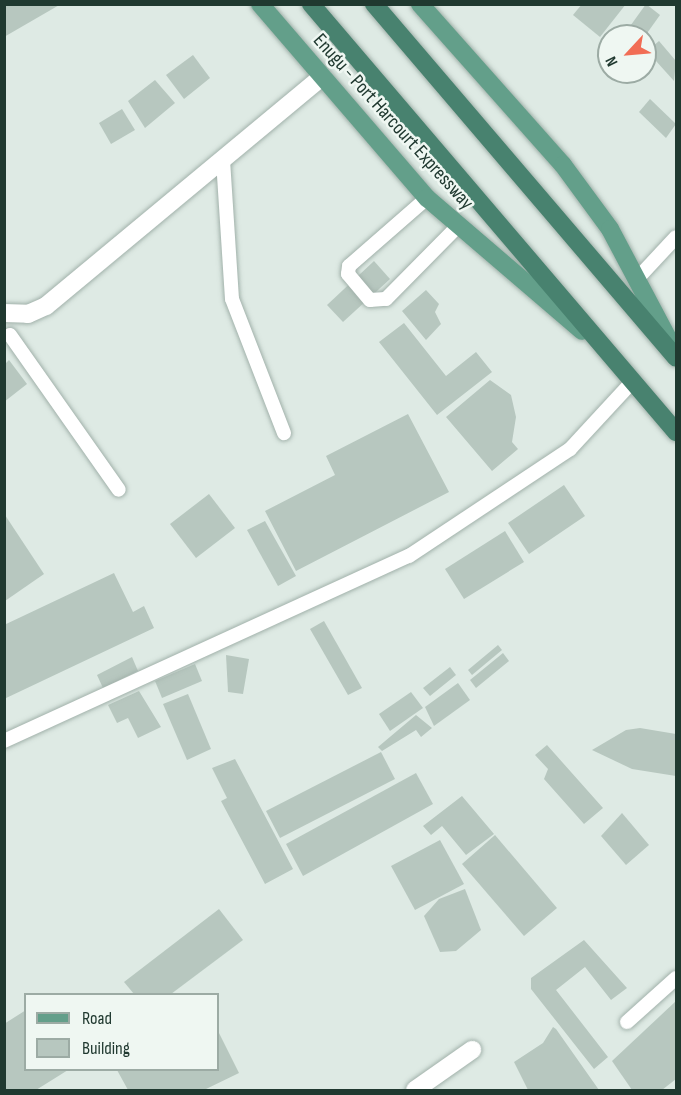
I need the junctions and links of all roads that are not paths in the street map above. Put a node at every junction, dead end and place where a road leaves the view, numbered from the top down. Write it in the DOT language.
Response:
graph roads {
  1 [pos="260,4"];
  2 [pos="310,4"];
  3 [pos="374,4"];
  4 [pos="420,4"];
  5 [pos="322,77"];
  6 [pos="223,160"];
  7 [pos="427,198"];
  8 [pos="456,227"];
  9 [pos="676,237"];
  10 [pos="637,279"];
  11 [pos="9,314"];
  12 [pos="7,337"];
  13 [pos="676,356"];
  14 [pos="633,381"];
  15 [pos="676,432"];
  16 [pos="284,433"];
  17 [pos="119,490"];
  18 [pos="4,741"];
  19 [pos="676,978"];
  20 [pos="627,1022"];
  21 [pos="472,1050"];
  22 [pos="415,1090"];
  1 -- 5 [label="main road, Enugu - Port Harcourt Expressway"];
  2 -- 14 [label="highway, Enugu - Port Harcourt Expressway"];
  3 -- 13 [label="highway"];
  4 -- 10 [label="main road"];
  5 -- 6 [label="street"];
  5 -- 7 [label="main road, Enugu - Port Harcourt Expressway"];
  6 -- 11 [label="street"];
  6 -- 16 [label="lane"];
  7 -- 8 [label="main road, Enugu - Port Harcourt Expressway"];
  7 -- 8 [label="lane"];
  8 -- 14 [label="main road, Enugu - Port Harcourt Expressway"];
  9 -- 10 [label="lane"];
  10 -- 13 [label="main road"];
  11 -- 12 [label="lane"];
  12 -- 17 [label="lane"];
  14 -- 15 [label="highway, Enugu - Port Harcourt Expressway"];
  14 -- 18 [label="lane"];
  19 -- 20 [label="lane"];
  21 -- 22 [label="street"];
}
